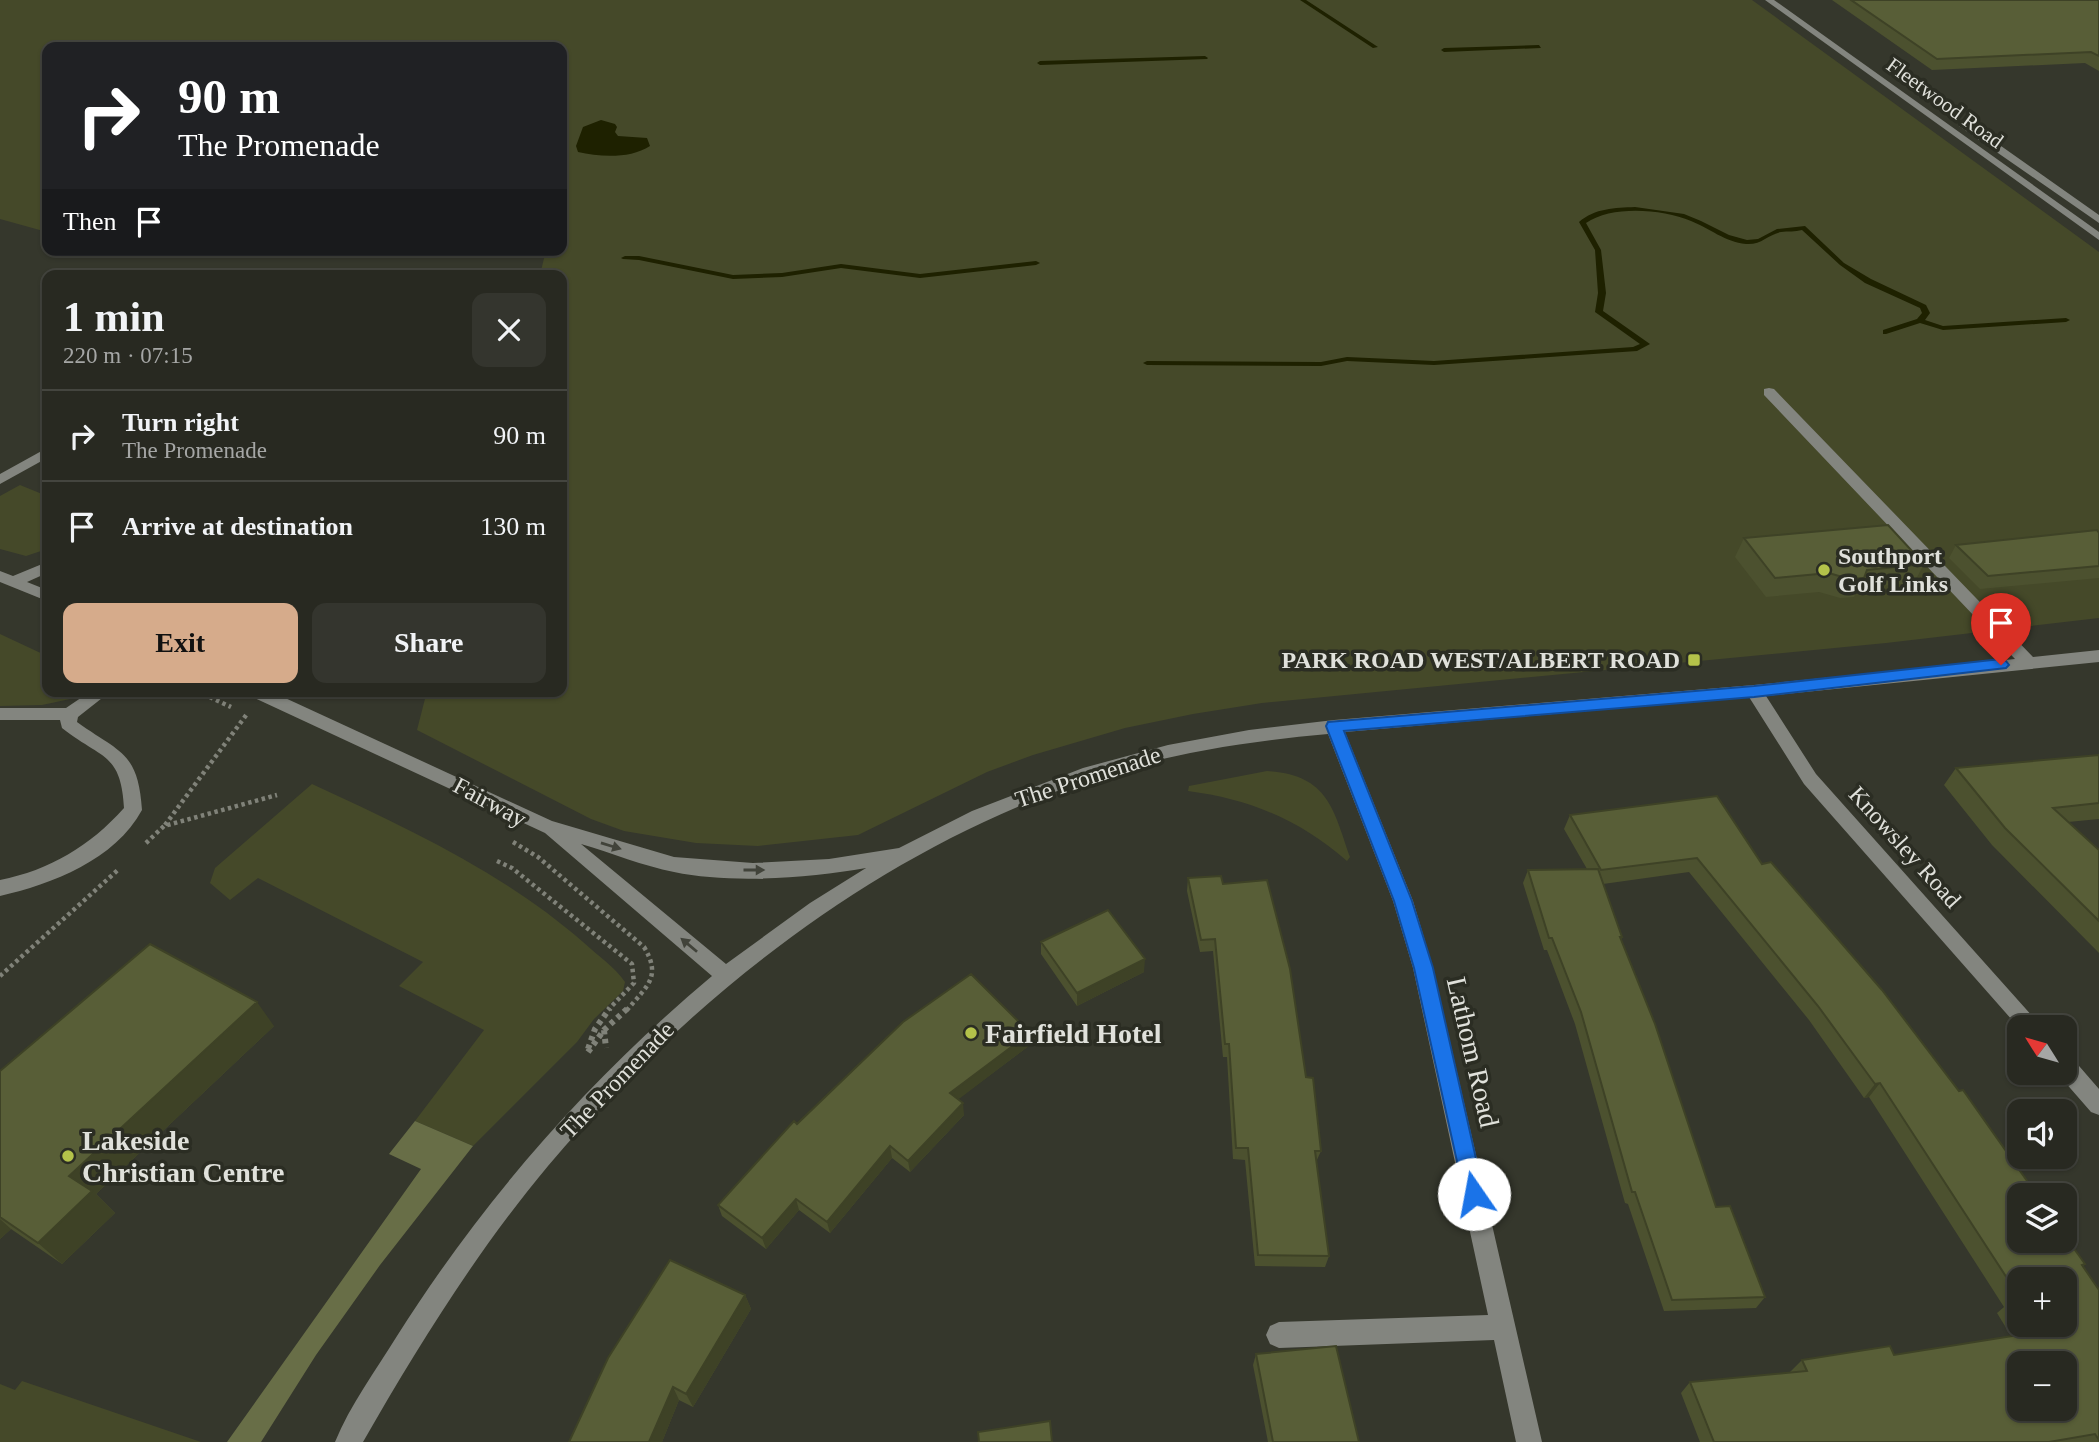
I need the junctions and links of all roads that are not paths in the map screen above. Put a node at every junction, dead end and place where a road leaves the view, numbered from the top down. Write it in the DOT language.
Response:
graph roads {
  1 [pos="1769,0"];
  2 [pos="1785,0"];
  3 [pos="2099,220"];
  4 [pos="2099,237"];
  5 [pos="1769,392"];
  6 [pos="42,455"];
  7 [pos="0,480"];
  8 [pos="42,568"];
  9 [pos="6,579"];
  10 [pos="42,594"];
  11 [pos="2099,656"];
  12 [pos="2028,662"];
  13 [pos="1754,691"];
  14 [pos="94,697"];
  15 [pos="266,697"];
  16 [pos="0,714"];
  17 [pos="70,714"];
  18 [pos="1334,726"];
  19 [pos="546,826"];
  20 [pos="906,853"];
  21 [pos="0,888"];
  22 [pos="726,976"];
  23 [pos="2020,1015"];
  24 [pos="2077,1080"];
  25 [pos="2099,1105"];
  26 [pos="1503,1327"];
  27 [pos="1279,1335"];
  28 [pos="348,1442"];
  29 [pos="1529,1442"];
  1 -- 4 [label="street, Fleetwood Road"];
  2 -- 3 [label="street"];
  5 -- 12 [label="street"];
  6 -- 7 [label="street"];
  8 -- 9 [label="street"];
  9 -- 10 [label="street"];
  11 -- 12 [label="street, The Promenade"];
  12 -- 13 [label="street, The Promenade"];
  13 -- 18 [label="street, The Promenade"];
  13 -- 23 [label="street, Knowsley Road"];
  14 -- 17 [label="street"];
  15 -- 19 [label="street, Fairway"];
  16 -- 17 [label="street"];
  17 -- 21 [label="street"];
  18 -- 20 [label="street, The Promenade"];
  18 -- 26 [label="street, Lathom Road"];
  19 -- 20 [label="street, Fairway, one-way"];
  22 -- 19 [label="street, Fairway, one-way"];
  20 -- 22 [label="street, The Promenade"];
  22 -- 28 [label="street, The Promenade"];
  24 -- 25 [label="street"];
  26 -- 27 [label="street"];
  26 -- 29 [label="street, Lathom Road"];
}
